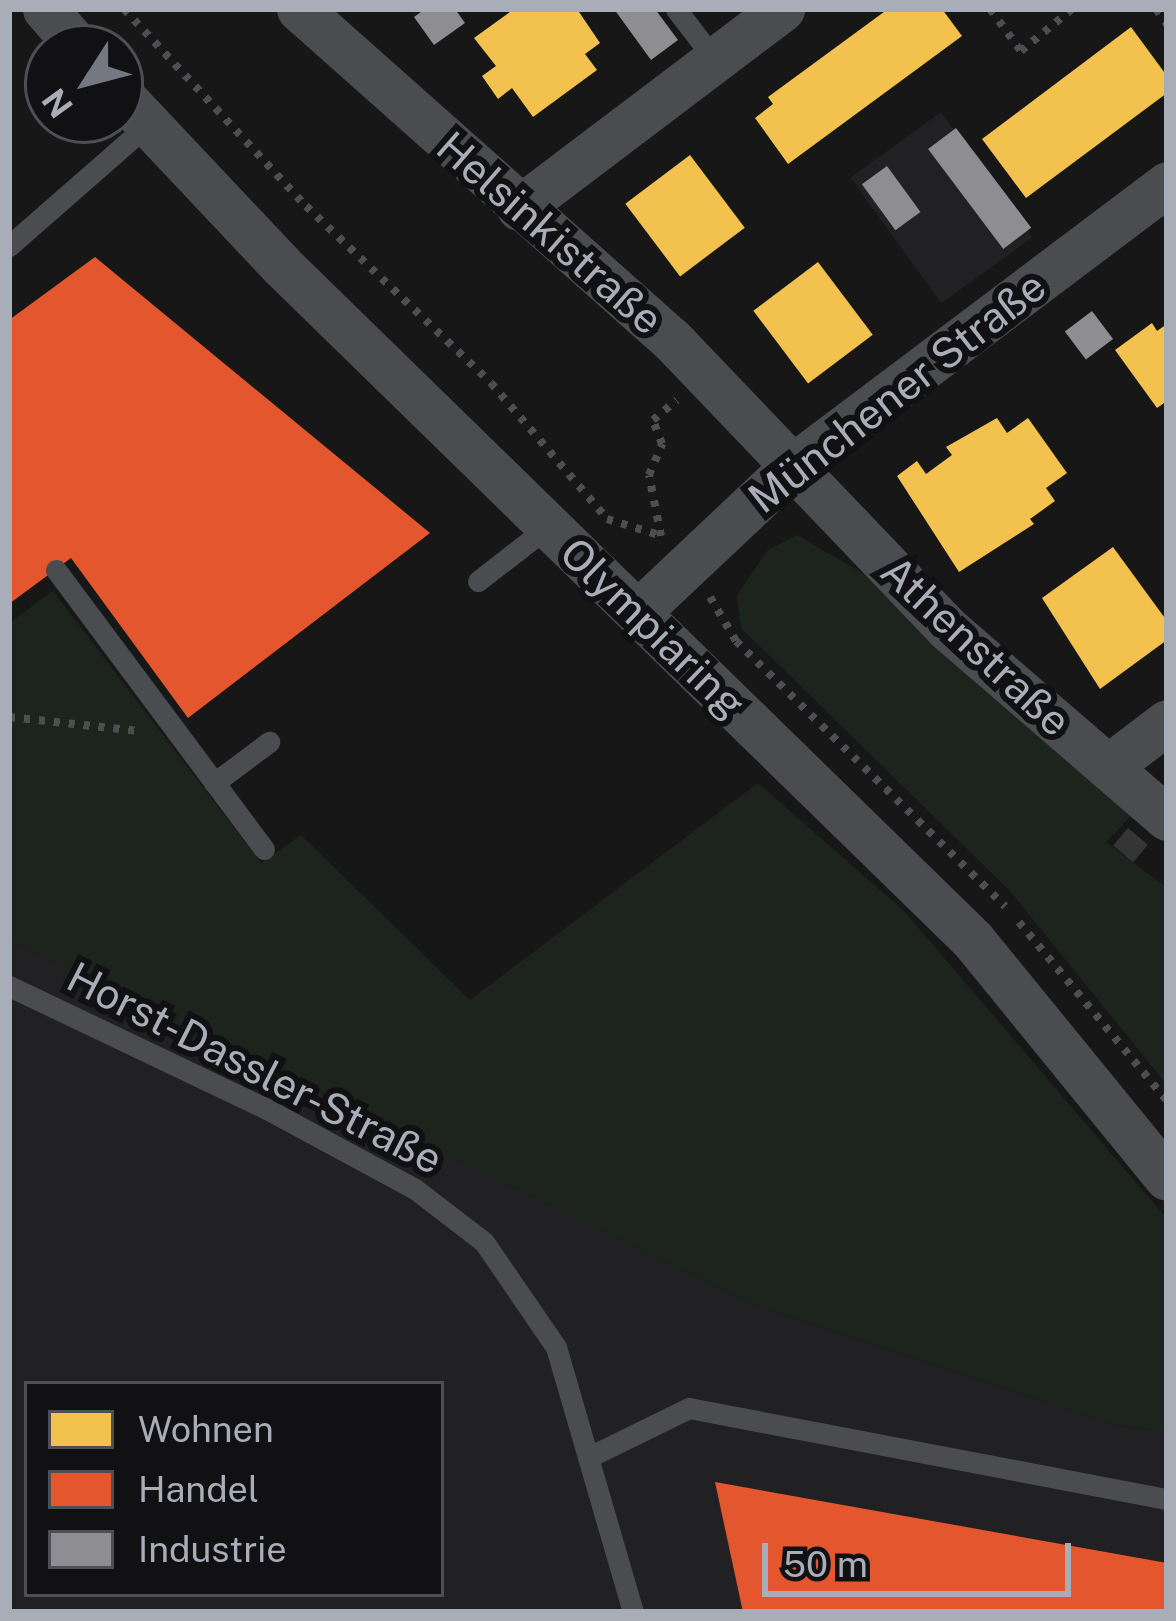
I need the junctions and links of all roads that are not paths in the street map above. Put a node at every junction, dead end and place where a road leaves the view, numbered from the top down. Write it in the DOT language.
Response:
graph roads {
  1 [pos="299,9"];
  2 [pos="676,9"];
  3 [pos="782,9"];
  4 [pos="715,60"];
  5 [pos="144,120"];
  6 [pos="103,144"];
  7 [pos="1167,184"];
  8 [pos="519,208"];
  9 [pos="9,246"];
  10 [pos="793,466"];
  11 [pos="549,526"];
  12 [pos="56,570"];
  13 [pos="478,581"];
  14 [pos="638,612"];
  15 [pos="1167,722"];
  16 [pos="269,742"];
  17 [pos="1108,766"];
  18 [pos="214,783"];
  19 [pos="1167,818"];
  20 [pos="264,850"];
  21 [pos="9,986"];
  22 [pos="1167,1178"];
  23 [pos="591,1456"];
  24 [pos="1167,1499"];
  25 [pos="633,1612"];
  1 -- 8 [label="street, Helsinkistraße"];
  2 -- 4 [label="lane"];
  3 -- 4 [label="street"];
  4 -- 8 [label="street"];
  5 -- 11 [label="street, Olympiaring"];
  6 -- 9 [label="lane"];
  7 -- 10 [label="street, Münchener Straße"];
  8 -- 10 [label="street, Helsinkistraße"];
  10 -- 14 [label="street, Münchener Straße"];
  10 -- 17 [label="street, Athenstraße"];
  11 -- 13 [label="lane"];
  11 -- 14 [label="street, Olympiaring"];
  12 -- 18 [label="lane"];
  14 -- 22 [label="street, Olympiaring"];
  15 -- 17 [label="street"];
  16 -- 18 [label="lane"];
  17 -- 19 [label="street, Athenstraße"];
  18 -- 20 [label="lane"];
  21 -- 23 [label="lane, Horst-Dassler-Straße"];
  23 -- 24 [label="lane"];
  23 -- 25 [label="lane, Horst-Dassler-Straße"];
}
